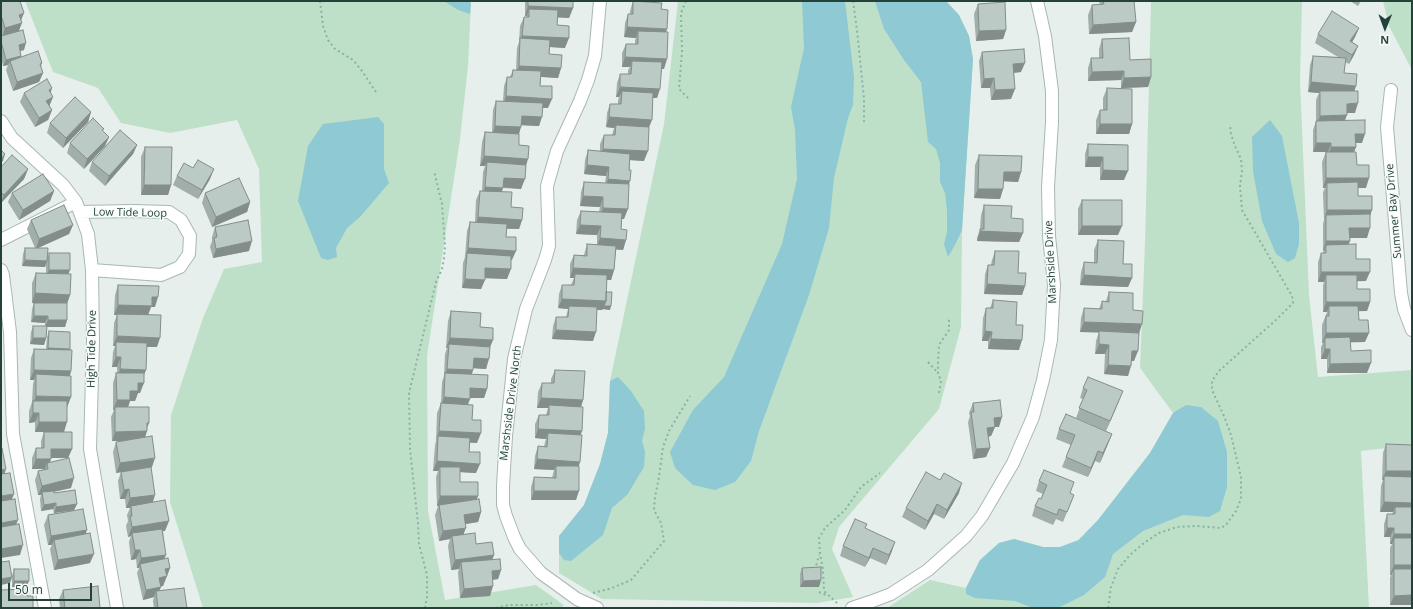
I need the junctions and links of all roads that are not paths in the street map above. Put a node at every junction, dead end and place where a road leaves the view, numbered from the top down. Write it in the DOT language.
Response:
graph roads {
  1 [pos="600,1"];
  2 [pos="1037,1"];
  3 [pos="1392,90"];
  4 [pos="1,121"];
  5 [pos="78,207"];
  6 [pos="1,240"];
  7 [pos="1,270"];
  8 [pos="92,270"];
  9 [pos="1412,330"];
  10 [pos="114,588"];
  11 [pos="45,608"];
  12 [pos="117,608"];
  13 [pos="126,608"];
  14 [pos="597,608"];
  15 [pos="852,608"];
  1 -- 14 [label="street, Marshside Drive North"];
  2 -- 15 [label="street, Marshside Drive"];
  3 -- 9 [label="street, Summer Bay Drive"];
  4 -- 5 [label="street, High Tide Drive"];
  5 -- 6 [label="street"];
  5 -- 8 [label="street, High Tide Drive"];
  5 -- 8 [label="street, Low Tide Loop"];
  7 -- 11 [label="street"];
  8 -- 10 [label="street, High Tide Drive"];
  10 -- 12 [label="street, High Tide Drive"];
  10 -- 13 [label="street"];
}
